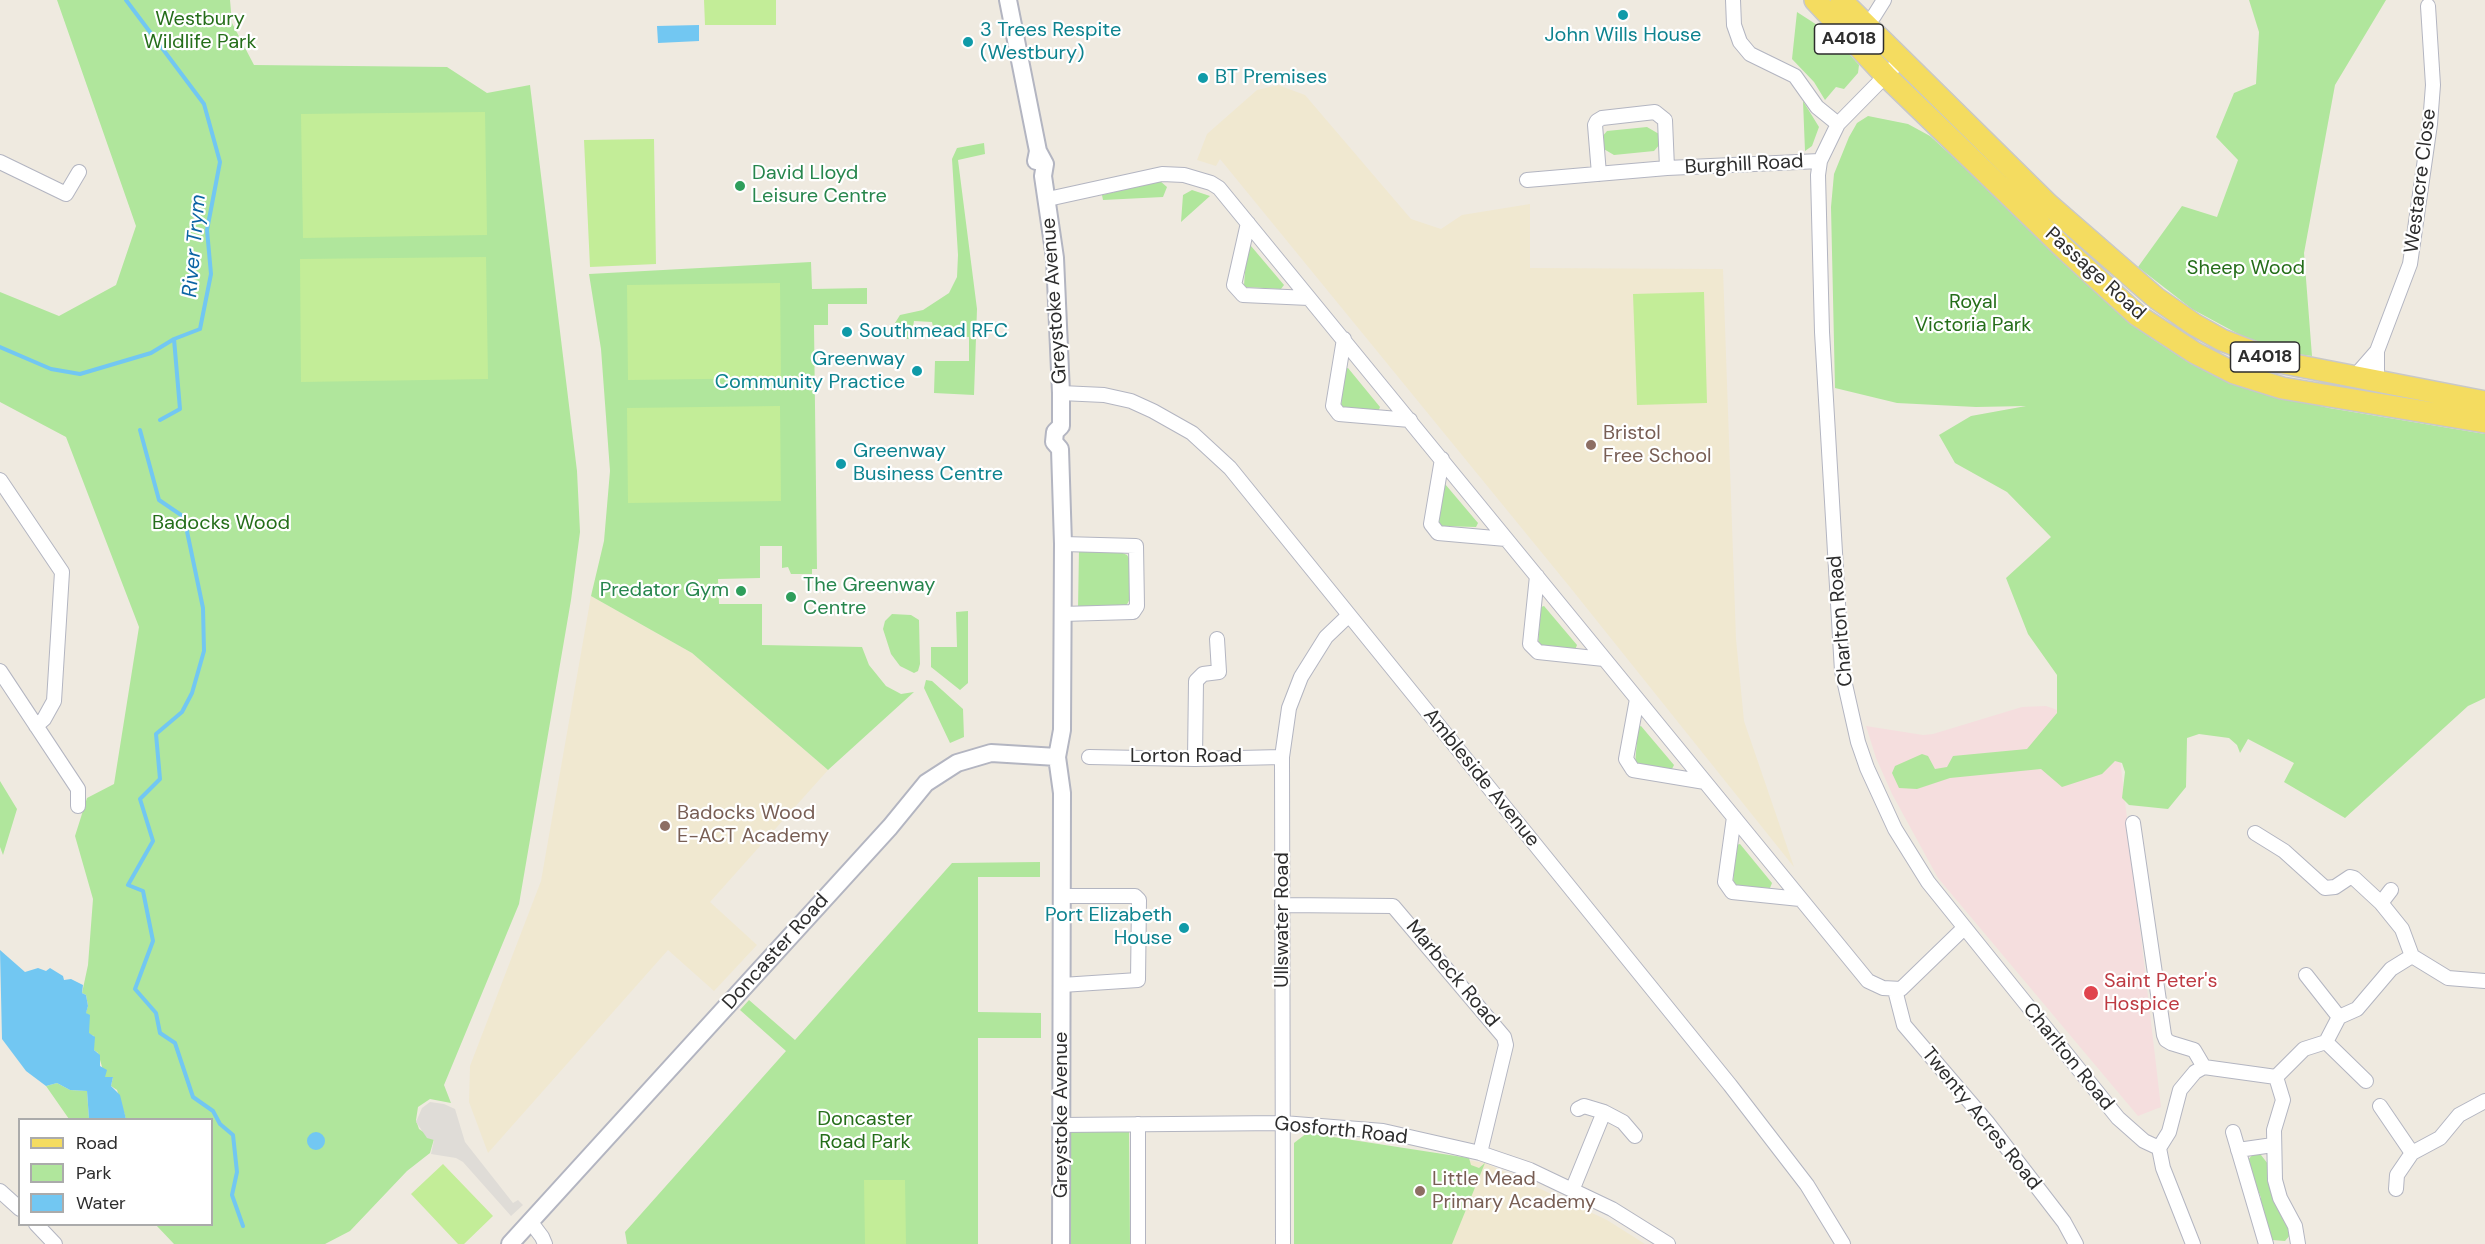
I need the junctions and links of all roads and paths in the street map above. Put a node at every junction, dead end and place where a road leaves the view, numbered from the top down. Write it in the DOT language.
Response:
graph roads {
  1 [pos="1008,0"];
  2 [pos="1733,0"];
  3 [pos="1815,0"];
  4 [pos="1841,0"];
  5 [pos="1884,0"];
  6 [pos="2428,6"];
  7 [pos="1865,25"];
  8 [pos="1851,41"];
  9 [pos="1902,59"];
  10 [pos="1886,76"];
  11 [pos="1838,124"];
  12 [pos="1820,161"];
  13 [pos="0,162"];
  14 [pos="1667,168"];
  15 [pos="79,172"];
  16 [pos="1599,174"];
  17 [pos="1527,180"];
  18 [pos="1048,199"];
  19 [pos="1248,223"];
  20 [pos="1309,298"];
  21 [pos="1344,339"];
  22 [pos="2377,351"];
  23 [pos="2367,377"];
  24 [pos="1061,393"];
  25 [pos="2485,402"];
  26 [pos="1410,420"];
  27 [pos="2485,422"];
  28 [pos="1442,459"];
  29 [pos="0,480"];
  30 [pos="1506,538"];
  31 [pos="1063,544"];
  32 [pos="1537,576"];
  33 [pos="1062,614"];
  34 [pos="1349,615"];
  35 [pos="1217,639"];
  36 [pos="1604,659"];
  37 [pos="0,671"];
  38 [pos="1636,699"];
  39 [pos="36,726"];
  40 [pos="1057,757"];
  41 [pos="1089,757"];
  42 [pos="1282,757"];
  43 [pos="1195,759"];
  44 [pos="1705,782"];
  45 [pos="78,806"];
  46 [pos="1734,818"];
  47 [pos="2133,823"];
  48 [pos="2255,832"];
  49 [pos="2391,890"];
  50 [pos="1062,896"];
  51 [pos="1800,899"];
  52 [pos="2381,903"];
  53 [pos="1282,905"];
  54 [pos="1964,928"];
  55 [pos="2412,956"];
  56 [pos="2306,975"];
  57 [pos="2485,981"];
  58 [pos="1062,985"];
  59 [pos="1894,990"];
  60 [pos="2339,1017"];
  61 [pos="2326,1042"];
  62 [pos="2204,1067"];
  63 [pos="2276,1077"];
  64 [pos="2366,1081"];
  65 [pos="2485,1101"];
  66 [pos="2380,1106"];
  67 [pos="1578,1109"];
  68 [pos="1604,1112"];
  69 [pos="1283,1123"];
  70 [pos="1138,1124"];
  71 [pos="1062,1125"];
  72 [pos="2233,1131"];
  73 [pos="1635,1136"];
  74 [pos="2273,1145"];
  75 [pos="2159,1148"];
  76 [pos="2238,1150"];
  77 [pos="1480,1153"];
  78 [pos="2412,1153"];
  79 [pos="1573,1188"];
  80 [pos="2396,1189"];
  81 [pos="0,1191"];
  82 [pos="18,1207"];
  83 [pos="530,1221"];
  84 [pos="38,1226"];
  85 [pos="1841,1239"];
  86 [pos="56,1244"];
  87 [pos="510,1244"];
  88 [pos="545,1244"];
  89 [pos="1061,1244"];
  90 [pos="1138,1244"];
  91 [pos="1283,1244"];
  92 [pos="1668,1244"];
  93 [pos="1826,1244"];
  94 [pos="2076,1244"];
  95 [pos="2193,1244"];
  96 [pos="2266,1244"];
  97 [pos="2296,1244"];
  1 -- 18 [label="street, Greystoke Avenue"];
  2 -- 11 [label="street"];
  3 -- 8 [label="main road, Passage Road / A4018"];
  4 -- 7 [label="main road, Passage Road / A4018"];
  5 -- 7 [label="street"];
  6 -- 22 [label="street, Westacre Close"];
  7 -- 8 [label="street"];
  7 -- 9 [label="main road, Passage Road / A4018"];
  8 -- 10 [label="main road, Passage Road / A4018"];
  9 -- 10 [label="street, Charlton Road"];
  9 -- 23 [label="main road, Passage Road / A4018"];
  10 -- 11 [label="street, Charlton Road"];
  10 -- 27 [label="main road, Passage Road / A4018"];
  11 -- 12 [label="street, Charlton Road"];
  12 -- 14 [label="street, Burghill Road"];
  12 -- 54 [label="street, Charlton Road"];
  13 -- 15 [label="street"];
  14 -- 16 [label="street, Burghill Road"];
  14 -- 16 [label="street, Burghill Road"];
  16 -- 17 [label="street, Burghill Road"];
  18 -- 19 [label="street"];
  18 -- 24 [label="street, Greystoke Avenue"];
  19 -- 20 [label="street"];
  19 -- 20 [label="street"];
  20 -- 21 [label="street"];
  21 -- 26 [label="street"];
  21 -- 26 [label="street"];
  22 -- 23 [label="street, Westacre Close"];
  22 -- 23 [label="street, Westacre Close"];
  23 -- 25 [label="main road, Passage Road / A4018"];
  24 -- 31 [label="street, Greystoke Avenue"];
  24 -- 34 [label="street, Ambleside Avenue"];
  26 -- 28 [label="street"];
  28 -- 30 [label="street"];
  28 -- 30 [label="street"];
  29 -- 39 [label="street"];
  30 -- 32 [label="street"];
  31 -- 33 [label="street, Greystoke Avenue"];
  31 -- 33 [label="street"];
  32 -- 36 [label="street"];
  32 -- 36 [label="street"];
  33 -- 40 [label="street, Greystoke Avenue"];
  34 -- 42 [label="street, Ullswater Road"];
  34 -- 85 [label="street, Ambleside Avenue"];
  35 -- 43 [label="street"];
  36 -- 38 [label="street"];
  37 -- 39 [label="street"];
  38 -- 44 [label="street"];
  38 -- 44 [label="street"];
  39 -- 45 [label="street"];
  40 -- 50 [label="street, Greystoke Avenue"];
  40 -- 83 [label="street, Doncaster Road"];
  41 -- 43 [label="street, Lorton Road"];
  42 -- 43 [label="street, Lorton Road"];
  42 -- 53 [label="street, Ullswater Road"];
  44 -- 46 [label="street"];
  46 -- 51 [label="street"];
  46 -- 51 [label="street"];
  47 -- 62 [label="street"];
  48 -- 52 [label="street"];
  49 -- 52 [label="street"];
  50 -- 58 [label="street, Greystoke Avenue"];
  50 -- 58 [label="street"];
  51 -- 59 [label="street"];
  52 -- 55 [label="street"];
  53 -- 69 [label="street, Ullswater Road"];
  53 -- 77 [label="street, Marbeck Road"];
  54 -- 59 [label="street"];
  54 -- 75 [label="street, Charlton Road"];
  55 -- 57 [label="street"];
  55 -- 60 [label="street"];
  56 -- 60 [label="street"];
  58 -- 71 [label="street, Greystoke Avenue"];
  59 -- 94 [label="street, Twenty Acres Road"];
  60 -- 61 [label="street"];
  61 -- 63 [label="street"];
  61 -- 64 [label="street"];
  62 -- 63 [label="street"];
  62 -- 75 [label="street"];
  63 -- 74 [label="street"];
  65 -- 78 [label="street"];
  66 -- 78 [label="street"];
  67 -- 68 [label="street"];
  68 -- 73 [label="street"];
  68 -- 79 [label="street"];
  69 -- 70 [label="street, Gosforth Road"];
  69 -- 77 [label="street, Gosforth Road"];
  69 -- 91 [label="street, Ullswater Road"];
  70 -- 71 [label="street, Gosforth Road"];
  70 -- 90 [label="street"];
  71 -- 89 [label="street, Greystoke Avenue"];
  72 -- 76 [label="street"];
  74 -- 76 [label="street"];
  74 -- 97 [label="street"];
  75 -- 95 [label="street"];
  76 -- 96 [label="street"];
  77 -- 79 [label="street, Gosforth Road"];
  78 -- 80 [label="street"];
  79 -- 92 [label="street, Gosforth Road"];
  81 -- 82 [label="street"];
  83 -- 87 [label="street, Doncaster Road"];
  83 -- 88 [label="street"];
  84 -- 86 [label="street"];
  85 -- 93 [label="street"];
}
